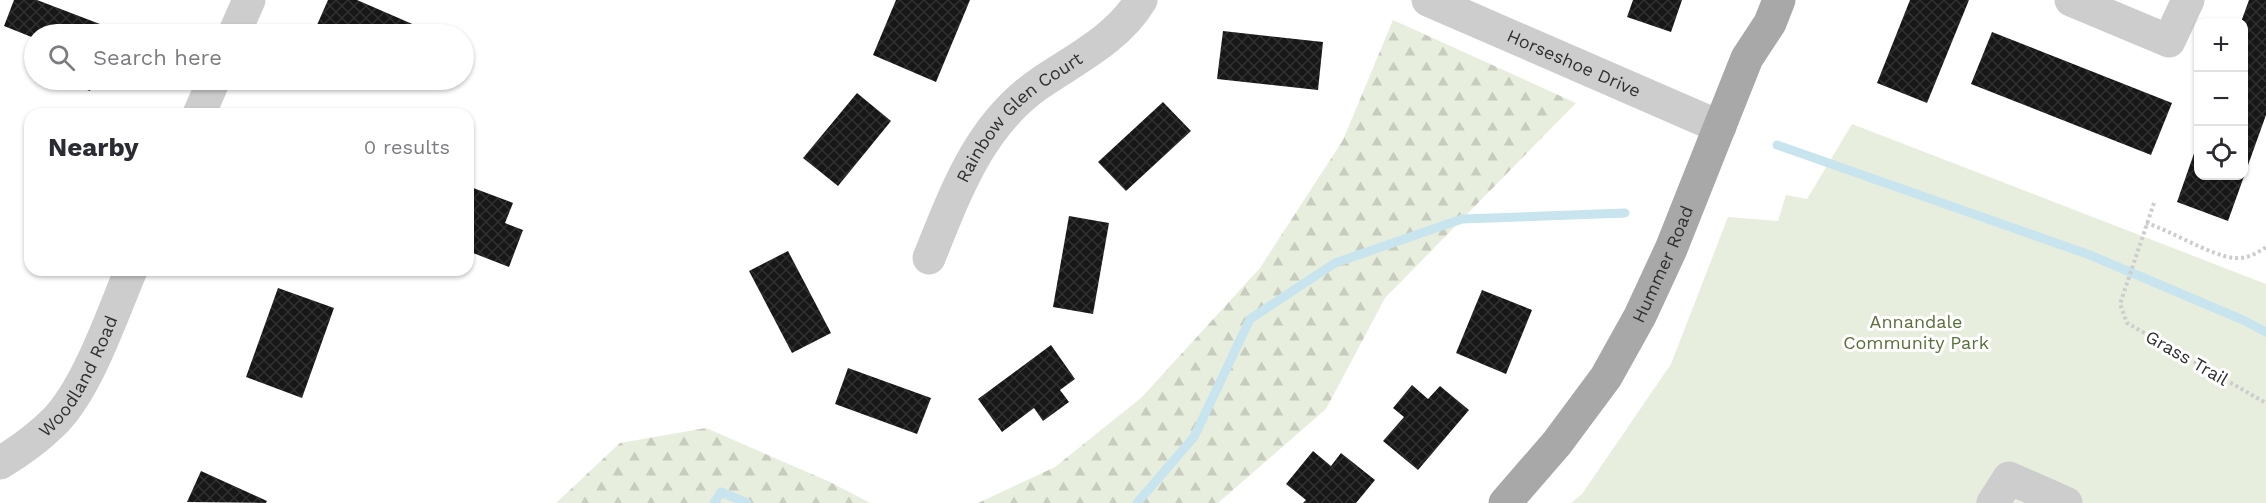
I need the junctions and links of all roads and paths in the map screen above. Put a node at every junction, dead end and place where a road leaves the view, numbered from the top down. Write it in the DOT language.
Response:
graph roads {
  1 [pos="1141,0"];
  2 [pos="1428,0"];
  3 [pos="1779,0"];
  4 [pos="2071,0"];
  5 [pos="2188,0"];
  6 [pos="210,90"];
  7 [pos="202,108"];
  8 [pos="1720,126"];
  9 [pos="2154,203"];
  10 [pos="2146,223"];
  11 [pos="2266,247"];
  12 [pos="929,258"];
  13 [pos="128,276"];
  14 [pos="2266,403"];
  15 [pos="0,463"];
  16 [pos="1505,503"];
  17 [pos="1993,503"];
  18 [pos="2066,503"];
  1 -- 12 [label="street, Rainbow Glen Court"];
  2 -- 8 [label="street, Horseshoe Drive"];
  3 -- 8 [label="main road, Hummer Road"];
  4 -- 5 [label="street"];
  6 -- 7 [label="street"];
  8 -- 16 [label="main road, Hummer Road"];
  9 -- 10 [label="path"];
  10 -- 11 [label="path"];
  10 -- 14 [label="path, Grass Trail"];
  13 -- 15 [label="street, Woodland Road"];
  17 -- 18 [label="street"];
}
